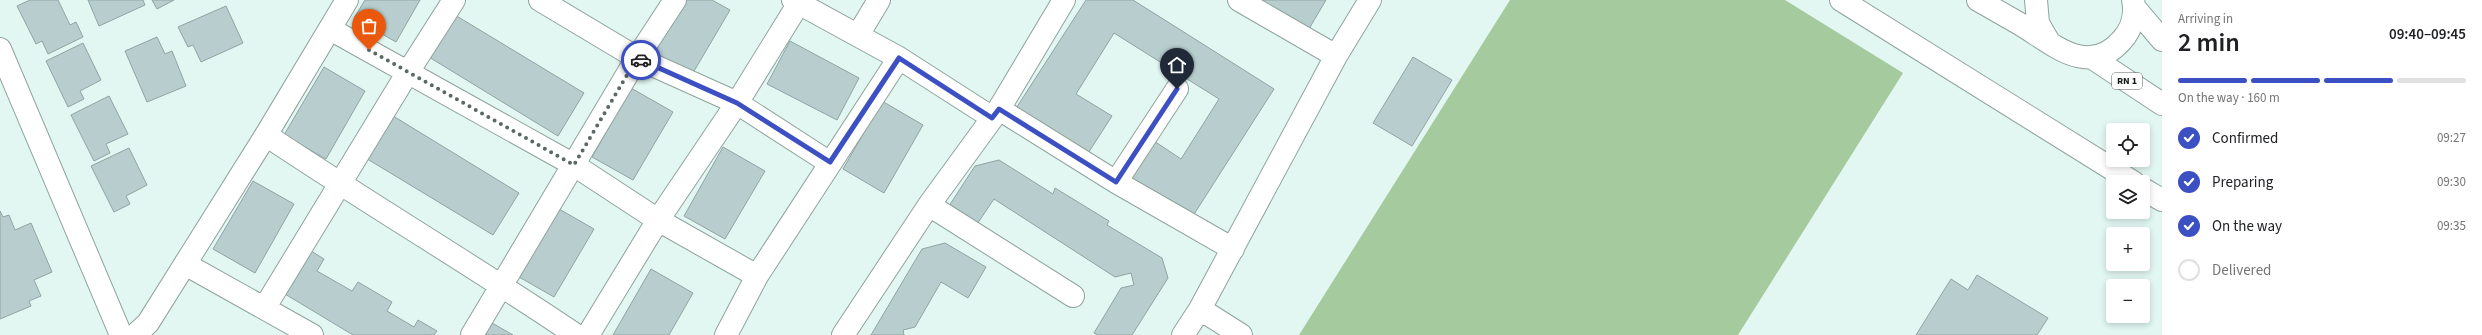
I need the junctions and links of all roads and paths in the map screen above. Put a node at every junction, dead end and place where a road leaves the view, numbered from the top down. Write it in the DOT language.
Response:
graph roads {
  1 [pos="347,0"];
  2 [pos="454,0"];
  3 [pos="540,0"];
  4 [pos="675,0"];
  5 [pos="879,0"];
  6 [pos="1064,0"];
  7 [pos="1239,0"];
  8 [pos="1370,0"];
  9 [pos="1841,0"];
  10 [pos="1978,0"];
  11 [pos="2036,0"];
  12 [pos="796,2"];
  13 [pos="2134,4"];
  14 [pos="330,29"];
  15 [pos="858,35"];
  16 [pos="2162,40"];
  17 [pos="2049,42"];
  18 [pos="0,49"];
  19 [pos="1336,56"];
  20 [pos="2091,57"];
  21 [pos="637,58"];
  22 [pos="899,58"];
  23 [pos="408,72"];
  24 [pos="1177,89"];
  25 [pos="737,103"];
  26 [pos="2162,104"];
  27 [pos="995,113"];
  28 [pos="266,135"];
  29 [pos="830,162"];
  30 [pos="574,165"];
  31 [pos="2121,175"];
  32 [pos="1116,182"];
  33 [pos="340,184"];
  34 [pos="2150,192"];
  35 [pos="2162,200"];
  36 [pos="929,205"];
  37 [pos="658,220"];
  38 [pos="1233,249"];
  39 [pos="185,264"];
  40 [pos="757,276"];
  41 [pos="502,285"];
  42 [pos="1073,296"];
  43 [pos="265,307"];
  44 [pos="1200,308"];
  45 [pos="121,335"];
  46 [pos="135,335"];
  47 [pos="312,335"];
  48 [pos="472,335"];
  49 [pos="576,335"];
  50 [pos="588,335"];
  51 [pos="726,335"];
  52 [pos="843,335"];
  53 [pos="1183,335"];
  54 [pos="1241,335"];
  1 -- 14 [label="main road"];
  2 -- 23 [label="main road"];
  3 -- 21 [label="main road"];
  4 -- 21 [label="main road"];
  5 -- 15 [label="main road"];
  6 -- 27 [label="main road"];
  7 -- 19 [label="main road"];
  8 -- 19 [label="main road"];
  9 -- 31 [label="main road"];
  10 -- 17 [label="main road"];
  11 -- 17 [label="main road"];
  12 -- 15 [label="main road"];
  12 -- 25 [label="main road"];
  13 -- 16 [label="main road"];
  13 -- 20 [label="main road"];
  14 -- 23 [label="main road"];
  14 -- 28 [label="main road"];
  15 -- 22 [label="main road"];
  17 -- 20 [label="main road"];
  18 -- 45 [label="main road"];
  19 -- 38 [label="main road"];
  20 -- 26 [label="main road, RN 1"];
  21 -- 25 [label="main road"];
  21 -- 30 [label="main road"];
  22 -- 27 [label="main road"];
  22 -- 29 [label="main road"];
  23 -- 30 [label="main road"];
  23 -- 33 [label="main road"];
  24 -- 32 [label="main road"];
  25 -- 29 [label="main road"];
  25 -- 37 [label="main road"];
  27 -- 32 [label="main road"];
  27 -- 36 [label="main road"];
  28 -- 33 [label="main road"];
  28 -- 39 [label="main road"];
  29 -- 40 [label="main road"];
  30 -- 37 [label="main road"];
  30 -- 41 [label="main road"];
  32 -- 38 [label="main road"];
  33 -- 41 [label="main road"];
  33 -- 43 [label="main road"];
  34 -- 35 [label="main road"];
  36 -- 42 [label="main road"];
  36 -- 52 [label="main road"];
  37 -- 40 [label="main road"];
  37 -- 50 [label="main road"];
  38 -- 44 [label="main road"];
  39 -- 43 [label="main road"];
  39 -- 46 [label="main road"];
  40 -- 51 [label="main road"];
  41 -- 48 [label="main road"];
  41 -- 49 [label="main road"];
  43 -- 47 [label="main road"];
  44 -- 53 [label="main road"];
  44 -- 54 [label="main road"];
}
